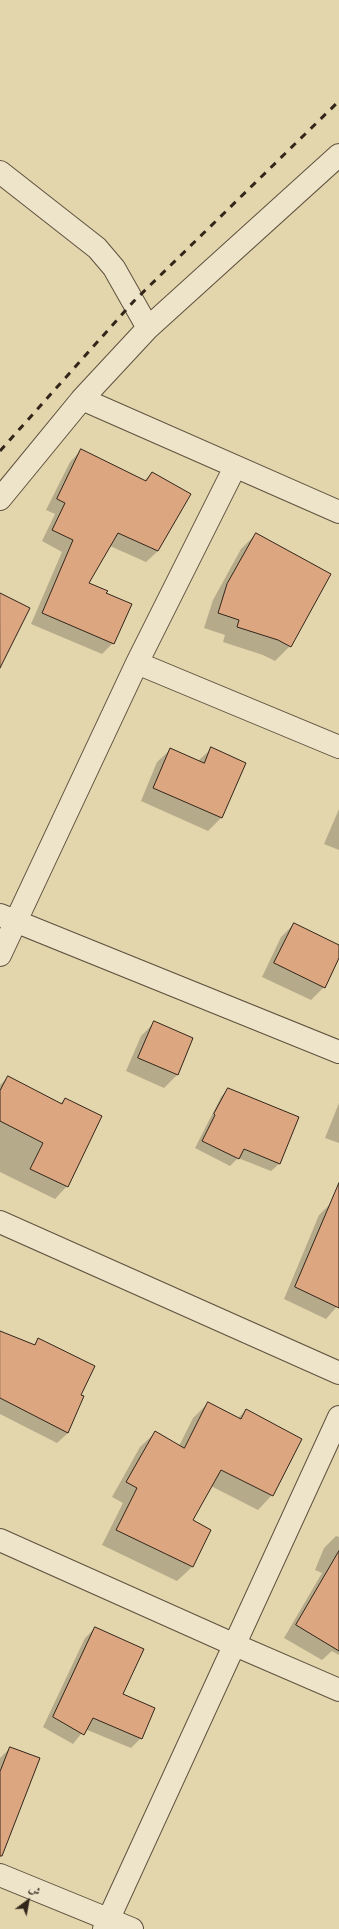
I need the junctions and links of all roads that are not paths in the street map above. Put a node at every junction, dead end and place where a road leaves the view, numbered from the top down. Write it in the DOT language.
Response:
graph roads {
  1 [pos="339,155"];
  2 [pos="0,172"];
  3 [pos="148,328"];
  4 [pos="82,399"];
  5 [pos="235,467"];
  6 [pos="0,499"];
  7 [pos="339,512"];
  8 [pos="137,663"];
  9 [pos="339,747"];
  10 [pos="8,918"];
  11 [pos="0,955"];
  12 [pos="339,1052"];
  13 [pos="0,1222"];
  14 [pos="339,1373"];
  15 [pos="339,1417"];
  16 [pos="0,1540"];
  17 [pos="235,1645"];
  18 [pos="339,1690"];
  19 [pos="0,1875"];
  20 [pos="106,1924"];
  21 [pos="132,1929"];
  1 -- 3 [label="street"];
  2 -- 3 [label="street"];
  3 -- 4 [label="street"];
  4 -- 5 [label="street"];
  4 -- 6 [label="street"];
  5 -- 7 [label="street"];
  5 -- 8 [label="street"];
  8 -- 9 [label="street"];
  8 -- 10 [label="street"];
  10 -- 11 [label="street"];
  10 -- 12 [label="street"];
  13 -- 14 [label="street"];
  15 -- 17 [label="street"];
  16 -- 17 [label="street"];
  17 -- 18 [label="street"];
  17 -- 20 [label="street"];
  19 -- 20 [label="street"];
  20 -- 21 [label="street"];
}
